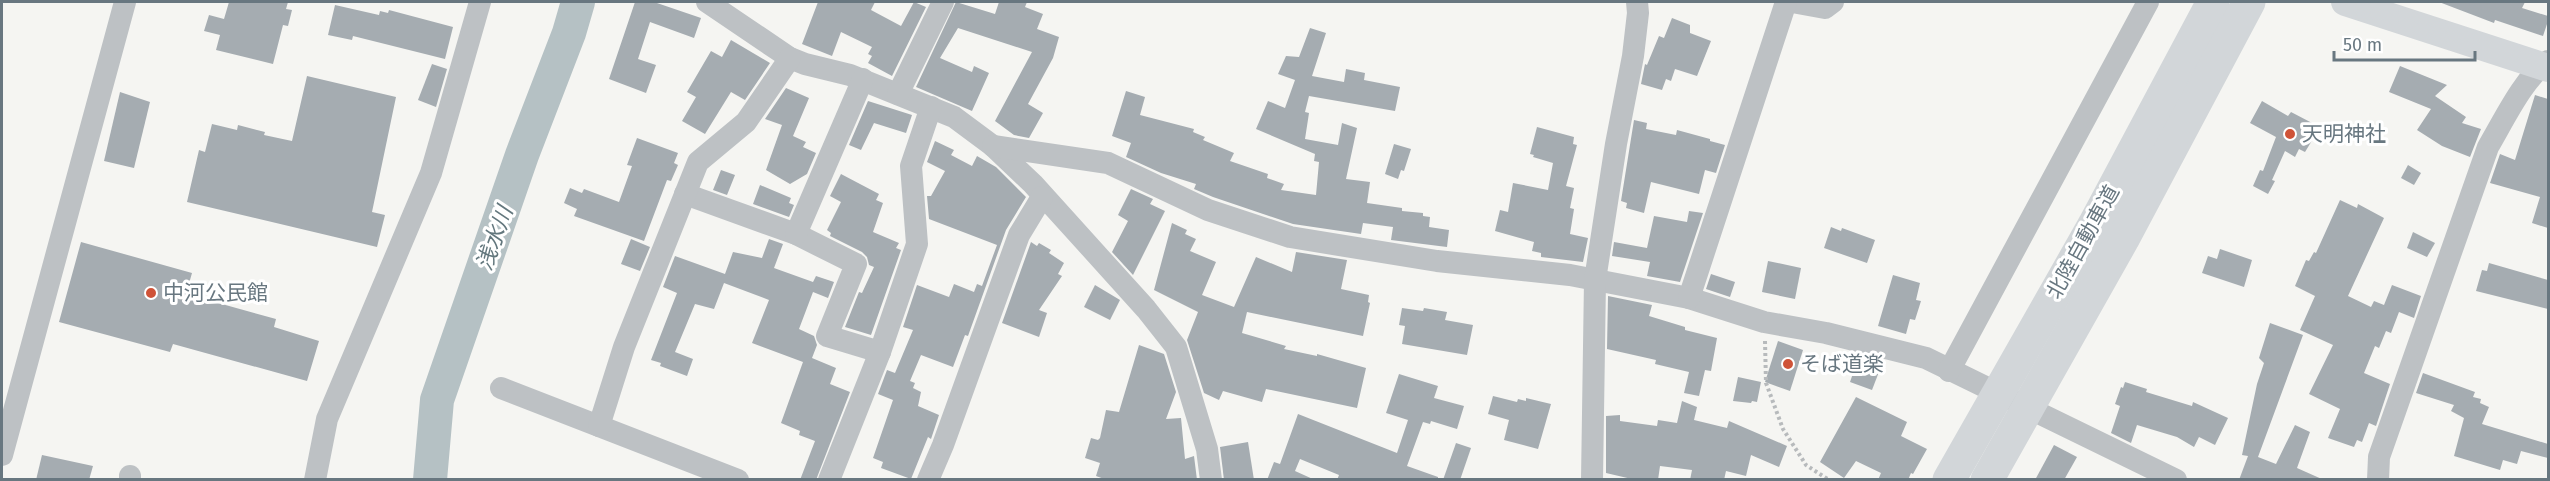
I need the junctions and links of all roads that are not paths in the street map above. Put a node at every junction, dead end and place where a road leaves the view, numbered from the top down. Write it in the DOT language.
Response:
graph roads {
  1 [pos="125,2"];
  2 [pos="480,2"];
  3 [pos="708,2"];
  4 [pos="943,2"];
  5 [pos="1637,2"];
  6 [pos="1786,2"];
  7 [pos="1792,2"];
  8 [pos="1833,2"];
  9 [pos="2148,2"];
  10 [pos="2213,2"];
  11 [pos="2345,2"];
  12 [pos="2254,3"];
  13 [pos="790,58"];
  14 [pos="2546,65"];
  15 [pos="863,79"];
  16 [pos="898,94"];
  17 [pos="931,107"];
  18 [pos="993,146"];
  19 [pos="685,194"];
  20 [pos="1042,197"];
  21 [pos="796,234"];
  22 [pos="1594,280"];
  23 [pos="1689,298"];
  24 [pos="880,352"];
  25 [pos="1949,371"];
  26 [pos="501,388"];
  27 [pos="599,426"];
  28 [pos="2,455"];
  29 [pos="315,480"];
  30 [pos="738,480"];
  31 [pos="829,480"];
  32 [pos="928,480"];
  33 [pos="1211,480"];
  34 [pos="1592,480"];
  35 [pos="1949,480"];
  36 [pos="1987,480"];
  37 [pos="2176,480"];
  38 [pos="2378,480"];
  1 -- 28 [label="street"];
  2 -- 29 [label="street"];
  3 -- 13 [label="street"];
  4 -- 16 [label="street"];
  5 -- 22 [label="street"];
  6 -- 23 [label="street"];
  7 -- 8 [label="street"];
  9 -- 25 [label="street"];
  10 -- 35 [label="highway, 北陸自動車道"];
  11 -- 14 [label="main road"];
  12 -- 36 [label="highway, 北陸自動車道"];
  13 -- 15 [label="street"];
  13 -- 19 [label="street"];
  14 -- 38 [label="street"];
  15 -- 16 [label="street"];
  15 -- 21 [label="street"];
  16 -- 17 [label="street"];
  17 -- 18 [label="street"];
  17 -- 24 [label="street"];
  18 -- 20 [label="street"];
  18 -- 22 [label="street"];
  19 -- 21 [label="street"];
  19 -- 27 [label="street"];
  20 -- 32 [label="street"];
  20 -- 33 [label="street"];
  21 -- 24 [label="street"];
  22 -- 23 [label="street"];
  22 -- 34 [label="street"];
  23 -- 25 [label="street"];
  24 -- 31 [label="street"];
  25 -- 37 [label="street"];
  26 -- 27 [label="street"];
  27 -- 30 [label="street"];
}
